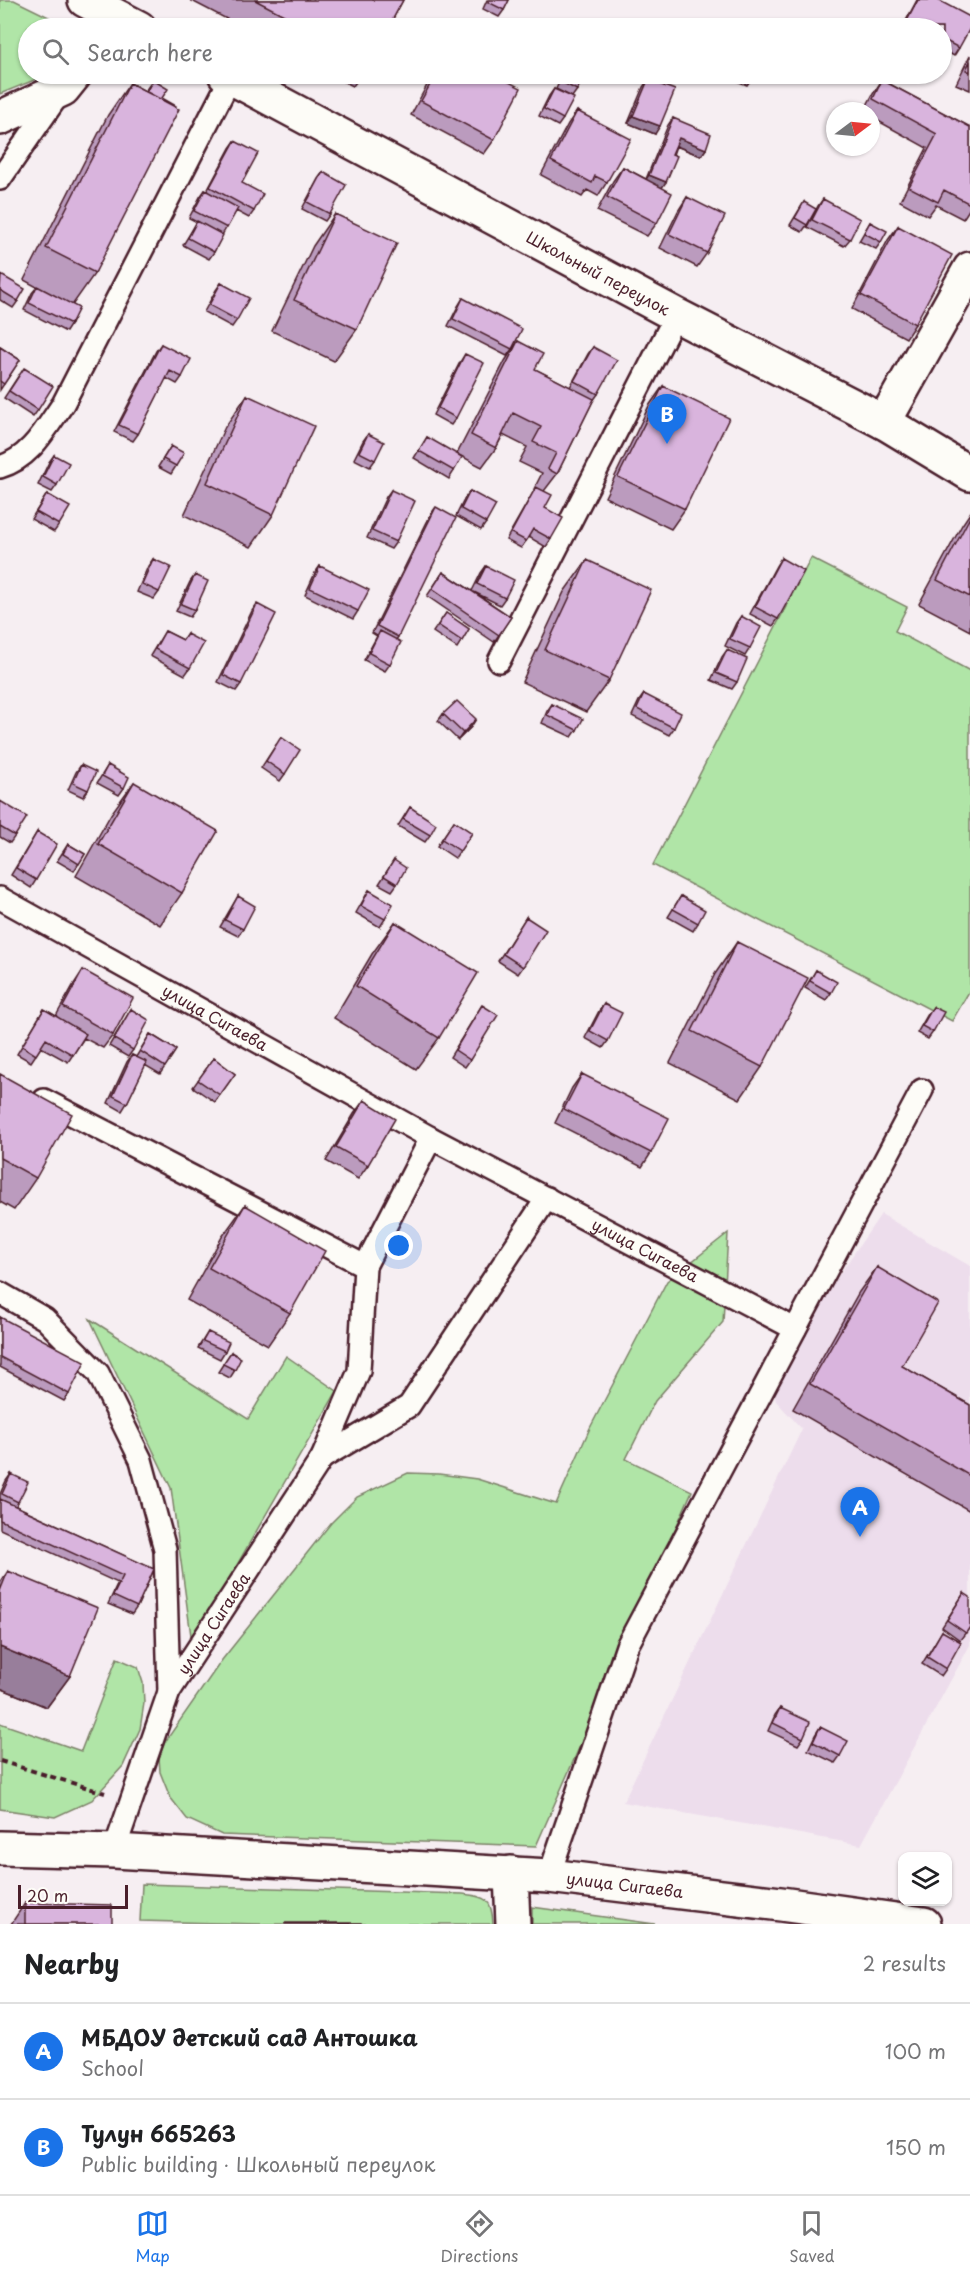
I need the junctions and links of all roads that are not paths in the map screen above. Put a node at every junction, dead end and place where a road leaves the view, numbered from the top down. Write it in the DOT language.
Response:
graph roads {
  1 [pos="85,0"];
  2 [pos="122,18"];
  3 [pos="63,84"];
  4 [pos="67,84"];
  5 [pos="223,84"];
  6 [pos="245,84"];
  7 [pos="0,118"];
  8 [pos="0,179"];
  9 [pos="970,269"];
  10 [pos="676,315"];
  11 [pos="884,422"];
  12 [pos="0,467"];
  13 [pos="970,474"];
  14 [pos="499,661"];
  15 [pos="0,898"];
  16 [pos="922,1090"];
  17 [pos="28,1092"];
  18 [pos="431,1138"];
  19 [pos="547,1198"];
  20 [pos="365,1266"];
  21 [pos="0,1293"];
  22 [pos="795,1329"];
  23 [pos="322,1458"];
  24 [pos="169,1692"];
  25 [pos="0,1848"];
  26 [pos="114,1851"];
  27 [pos="511,1874"];
  28 [pos="549,1876"];
  29 [pos="513,1924"];
  30 [pos="924,1924"];
  1 -- 2 [label="street"];
  3 -- 7 [label="street"];
  4 -- 8 [label="lane"];
  5 -- 12 [label="lane"];
  6 -- 10 [label="street, Школьный переулок"];
  9 -- 11 [label="street"];
  10 -- 11 [label="street, Школьный переулок"];
  10 -- 14 [label="lane"];
  11 -- 13 [label="street, Школьный переулок"];
  15 -- 18 [label="lane, улица Сигаева"];
  16 -- 22 [label="lane"];
  17 -- 20 [label="lane"];
  18 -- 19 [label="lane, улица Сигаева"];
  18 -- 20 [label="lane, улица Сигаева"];
  19 -- 22 [label="lane, улица Сигаева"];
  19 -- 23 [label="lane"];
  20 -- 23 [label="lane, улица Сигаева"];
  21 -- 24 [label="lane, улица Сигаева"];
  22 -- 28 [label="lane"];
  23 -- 24 [label="lane, улица Сигаева"];
  24 -- 26 [label="lane"];
  25 -- 26 [label="street, улица Сигаева"];
  26 -- 27 [label="street, улица Сигаева"];
  27 -- 28 [label="street, улица Сигаева"];
  27 -- 29 [label="street"];
  28 -- 30 [label="street, улица Сигаева"];
}
